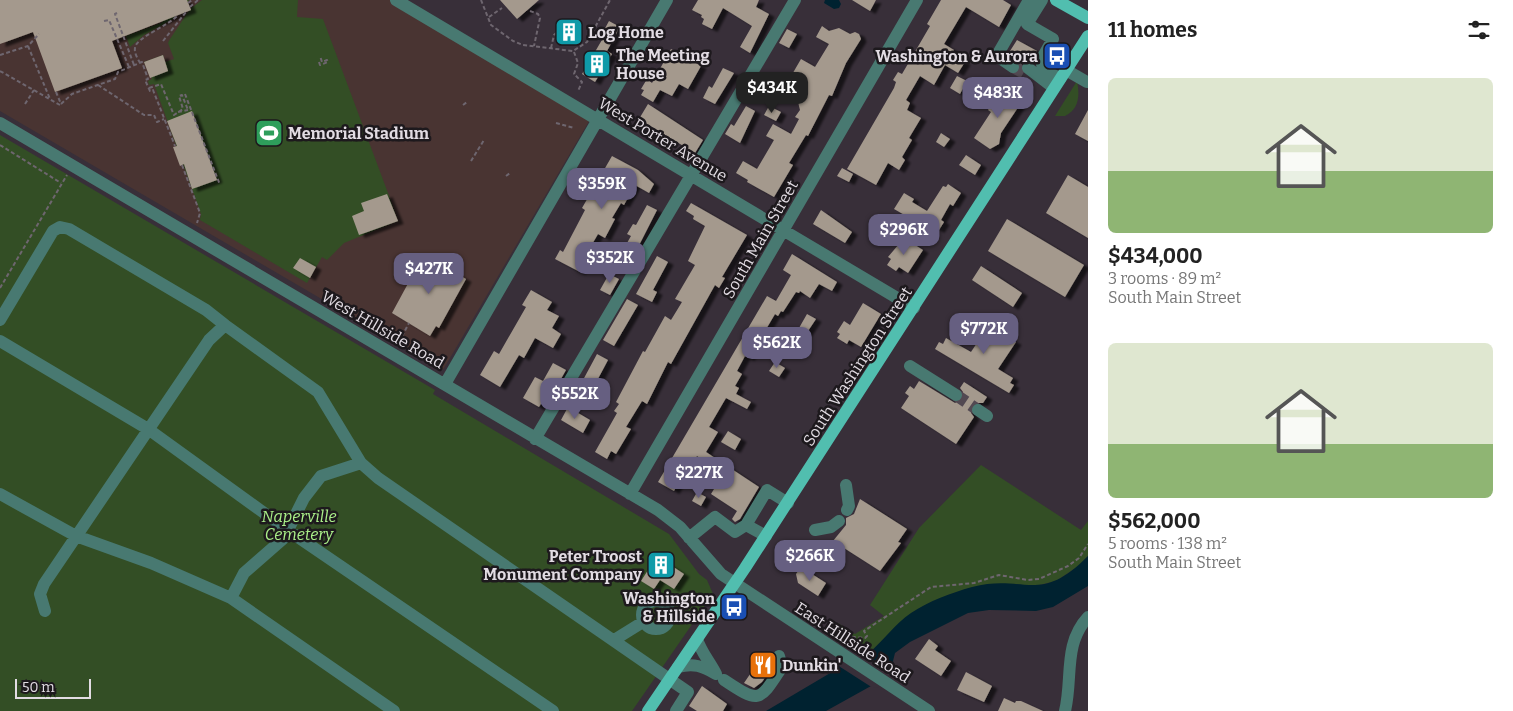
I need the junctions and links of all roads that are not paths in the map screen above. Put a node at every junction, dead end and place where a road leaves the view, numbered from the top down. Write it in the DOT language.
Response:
graph roads {
  1 [pos="396,0"];
  2 [pos="667,0"];
  3 [pos="795,0"];
  4 [pos="917,0"];
  5 [pos="1029,0"];
  6 [pos="1042,0"];
  7 [pos="1056,0"];
  8 [pos="1088,18"];
  9 [pos="1022,22"];
  10 [pos="1088,36"];
  11 [pos="1058,82"];
  12 [pos="1087,82"];
  13 [pos="598,120"];
  14 [pos="0,123"];
  15 [pos="691,175"];
  16 [pos="784,230"];
  17 [pos="914,308"];
  18 [pos="0,320"];
  19 [pos="225,325"];
  20 [pos="0,341"];
  21 [pos="910,366"];
  22 [pos="445,384"];
  23 [pos="956,395"];
  24 [pos="148,429"];
  25 [pos="535,439"];
  26 [pos="361,463"];
  27 [pos="846,485"];
  28 [pos="0,494"];
  29 [pos="630,494"];
  30 [pos="788,503"];
  31 [pos="847,510"];
  32 [pos="839,521"];
  33 [pos="746,525"];
  34 [pos="289,530"];
  35 [pos="815,530"];
  36 [pos="76,536"];
  37 [pos="766,536"];
  38 [pos="689,538"];
  39 [pos="734,584"];
  40 [pos="230,598"];
  41 [pos="45,610"];
  42 [pos="1088,617"];
  43 [pos="643,622"];
  44 [pos="697,639"];
  45 [pos="614,640"];
  46 [pos="779,656"];
  47 [pos="678,666"];
  48 [pos="670,678"];
  49 [pos="724,680"];
  50 [pos="922,709"];
  51 [pos="394,711"];
  52 [pos="553,711"];
  53 [pos="648,711"];
  54 [pos="676,711"];
  55 [pos="1065,711"];
  1 -- 13 [label="street, West Porter Avenue"];
  2 -- 13 [label="street"];
  3 -- 15 [label="street"];
  4 -- 16 [label="street, South Main Street"];
  5 -- 9 [label="street"];
  6 -- 9 [label="street"];
  7 -- 8 [label="main road"];
  9 -- 11 [label="street"];
  9 -- 11 [label="street"];
  10 -- 11 [label="main road, South Washington Street"];
  11 -- 12 [label="street"];
  11 -- 17 [label="main road, South Washington Street"];
  13 -- 15 [label="street, West Porter Avenue"];
  13 -- 22 [label="street"];
  14 -- 22 [label="street, West Hillside Road"];
  15 -- 16 [label="street, West Porter Avenue"];
  15 -- 25 [label="street"];
  16 -- 17 [label="street, West Porter Avenue"];
  16 -- 29 [label="street, South Main Street"];
  17 -- 30 [label="main road, South Washington Street"];
  18 -- 19 [label="street"];
  19 -- 24 [label="street"];
  19 -- 26 [label="street"];
  20 -- 24 [label="street"];
  21 -- 23 [label="street"];
  22 -- 25 [label="street, West Hillside Road"];
  24 -- 34 [label="street"];
  24 -- 36 [label="street"];
  25 -- 29 [label="street, West Hillside Road"];
  26 -- 34 [label="street"];
  26 -- 45 [label="street"];
  27 -- 31 [label="street"];
  28 -- 36 [label="street"];
  29 -- 38 [label="street, West Hillside Road"];
  30 -- 33 [label="street"];
  30 -- 37 [label="main road, South Washington Street"];
  32 -- 35 [label="street"];
  33 -- 37 [label="street"];
  33 -- 38 [label="street"];
  34 -- 40 [label="street"];
  34 -- 52 [label="street"];
  36 -- 40 [label="street"];
  36 -- 41 [label="street"];
  37 -- 39 [label="main road, South Washington Street"];
  38 -- 39 [label="street, West Hillside Road"];
  39 -- 44 [label="main road, South Washington Street"];
  39 -- 50 [label="street, East Hillside Road"];
  40 -- 51 [label="street"];
  42 -- 55 [label="street"];
  43 -- 45 [label="street"];
  44 -- 47 [label="main road, South Washington Street"];
  44 -- 47 [label="street"];
  45 -- 48 [label="street"];
  46 -- 49 [label="street"];
  47 -- 48 [label="main road, South Washington Street"];
  48 -- 53 [label="main road, South Washington Street"];
  48 -- 54 [label="street"];
}
